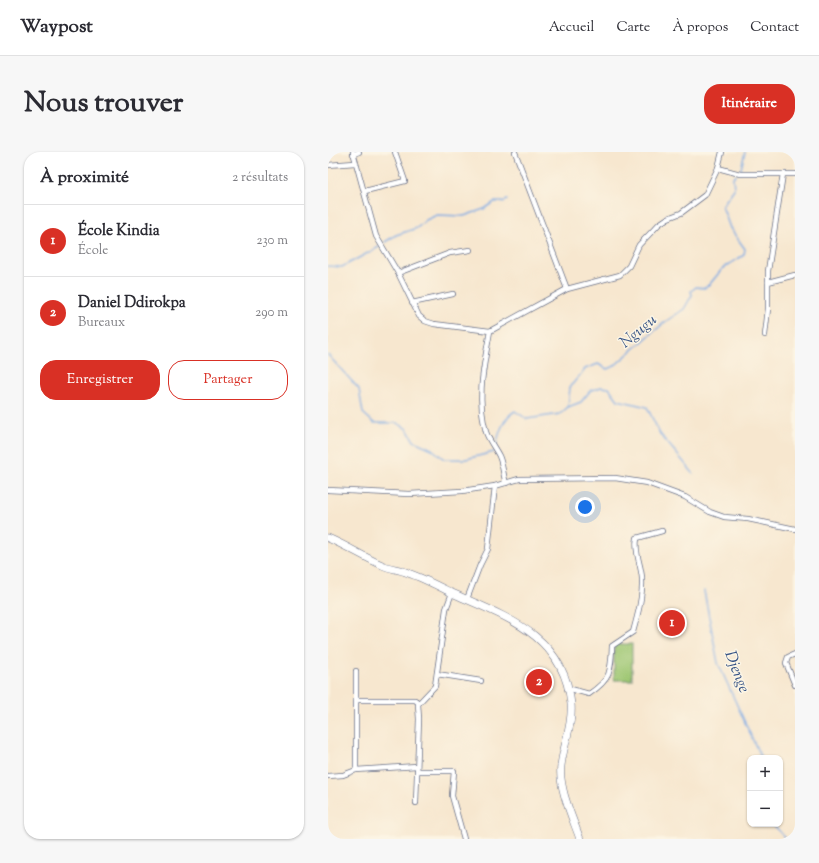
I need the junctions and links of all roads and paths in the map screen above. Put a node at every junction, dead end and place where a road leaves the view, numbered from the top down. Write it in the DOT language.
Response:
graph roads {
  1 [pos="360,152"];
  2 [pos="395,152"];
  3 [pos="514,152"];
  4 [pos="722,152"];
  5 [pos="353,153"];
  6 [pos="355,163"];
  7 [pos="328,165"];
  8 [pos="718,168"];
  9 [pos="783,174"];
  10 [pos="795,174"];
  11 [pos="365,192"];
  12 [pos="470,250"];
  13 [pos="398,273"];
  14 [pos="795,275"];
  15 [pos="768,282"];
  16 [pos="567,289"];
  17 [pos="453,294"];
  18 [pos="412,302"];
  19 [pos="490,330"];
  20 [pos="765,335"];
  21 [pos="506,483"];
  22 [pos="495,486"];
  23 [pos="328,490"];
  24 [pos="795,529"];
  25 [pos="662,531"];
  26 [pos="328,538"];
  27 [pos="452,593"];
  28 [pos="467,599"];
  29 [pos="795,654"];
  30 [pos="356,671"];
  31 [pos="437,674"];
  32 [pos="481,681"];
  33 [pos="795,685"];
  34 [pos="567,688"];
  35 [pos="356,700"];
  36 [pos="419,703"];
  37 [pos="417,769"];
  38 [pos="356,770"];
  39 [pos="328,776"];
  40 [pos="416,803"];
  41 [pos="464,839"];
  42 [pos="580,839"];
  1 -- 5 [label="street"];
  2 -- 11 [label="street"];
  3 -- 16 [label="street"];
  4 -- 8 [label="street"];
  5 -- 6 [label="street"];
  6 -- 7 [label="street"];
  6 -- 11 [label="street"];
  8 -- 9 [label="street"];
  8 -- 16 [label="street"];
  9 -- 10 [label="street"];
  9 -- 15 [label="street"];
  11 -- 13 [label="street"];
  12 -- 13 [label="street"];
  13 -- 18 [label="street"];
  14 -- 15 [label="street"];
  15 -- 20 [label="street"];
  16 -- 19 [label="street"];
  17 -- 18 [label="street"];
  18 -- 19 [label="street"];
  19 -- 21 [label="street"];
  21 -- 22 [label="street"];
  21 -- 24 [label="street"];
  22 -- 23 [label="street"];
  22 -- 28 [label="street"];
  25 -- 34 [label="street"];
  26 -- 27 [label="main road"];
  27 -- 28 [label="main road"];
  27 -- 31 [label="street"];
  28 -- 34 [label="main road"];
  29 -- 33 [label="street"];
  30 -- 35 [label="street"];
  31 -- 32 [label="street"];
  31 -- 36 [label="street"];
  34 -- 42 [label="main road"];
  35 -- 36 [label="street"];
  35 -- 38 [label="street"];
  36 -- 37 [label="street"];
  37 -- 38 [label="street"];
  37 -- 40 [label="street"];
  37 -- 41 [label="street"];
  38 -- 39 [label="street"];
}
